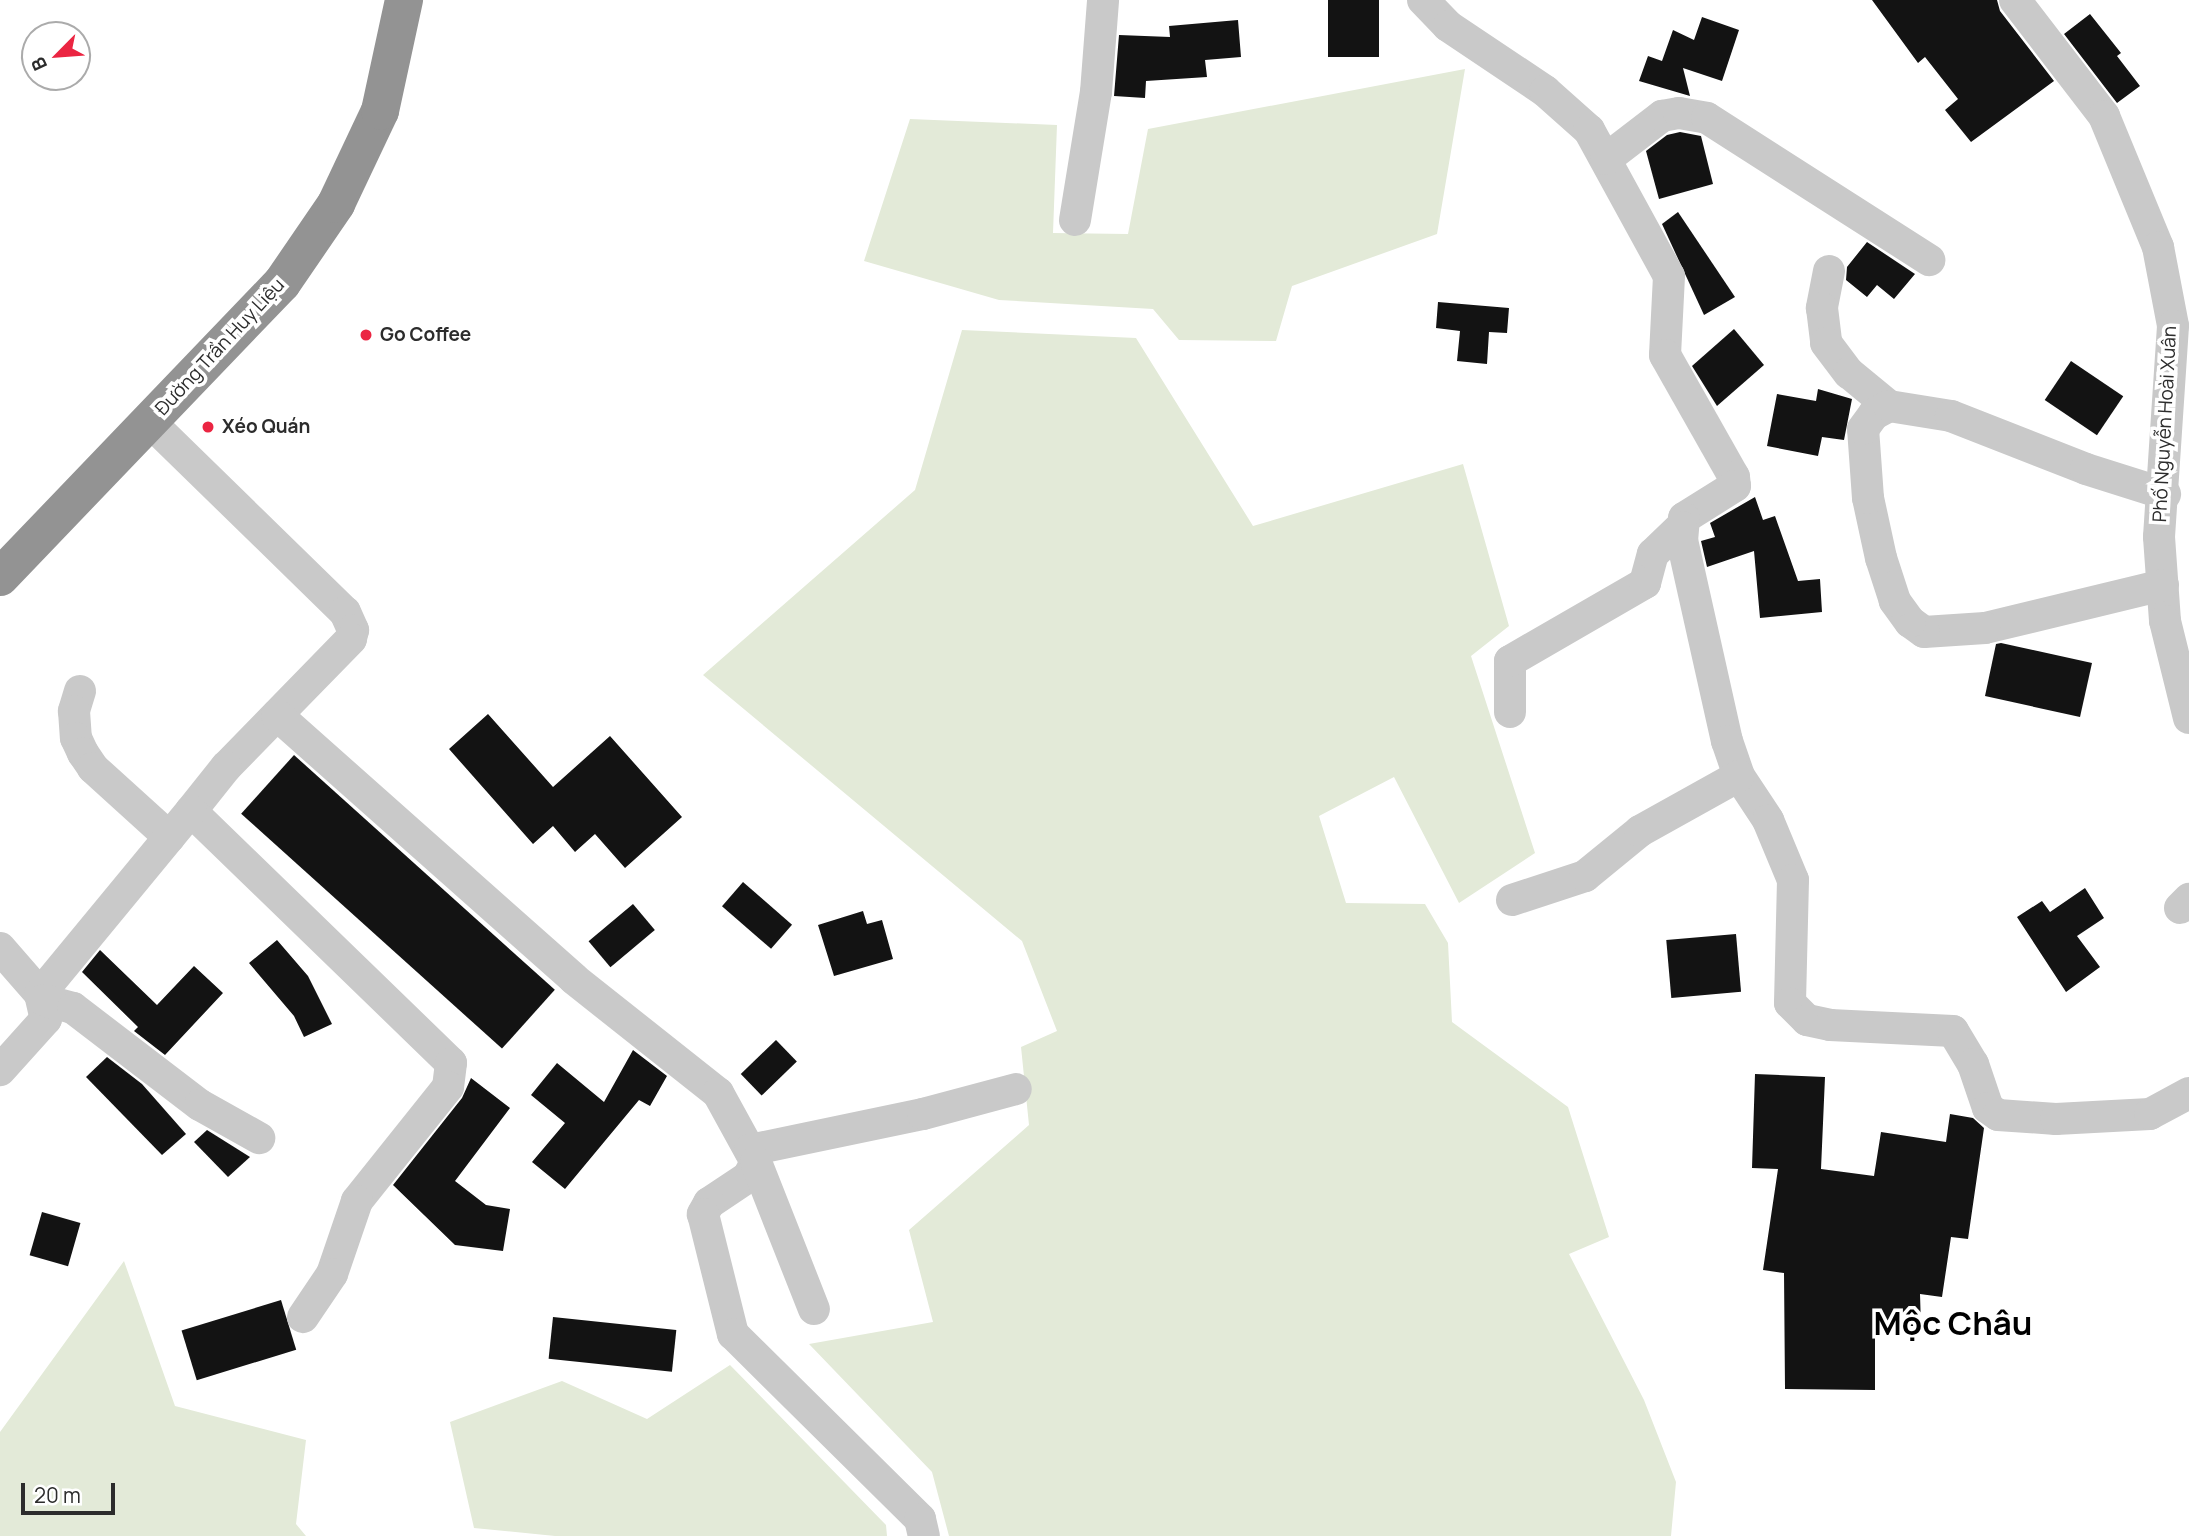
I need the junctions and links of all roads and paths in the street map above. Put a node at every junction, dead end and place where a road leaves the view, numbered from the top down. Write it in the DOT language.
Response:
graph roads {
  1 [pos="404,0"];
  2 [pos="1103,0"];
  3 [pos="1423,0"];
  4 [pos="2015,0"];
  5 [pos="1606,159"];
  6 [pos="1075,219"];
  7 [pos="1929,260"];
  8 [pos="1829,271"];
  9 [pos="1889,406"];
  10 [pos="150,422"];
  11 [pos="2165,494"];
  12 [pos="1681,527"];
  13 [pos="0,578"];
  14 [pos="2163,585"];
  15 [pos="80,691"];
  16 [pos="1510,712"];
  17 [pos="277,715"];
  18 [pos="2189,718"];
  19 [pos="1739,776"];
  20 [pos="191,811"];
  21 [pos="169,837"];
  22 [pos="1512,900"];
  23 [pos="0,948"];
  24 [pos="41,997"];
  25 [pos="0,1070"];
  26 [pos="1016,1089"];
  27 [pos="2189,1093"];
  28 [pos="259,1138"];
  29 [pos="756,1162"];
  30 [pos="814,1309"];
  31 [pos="303,1317"];
  32 [pos="924,1536"];
  1 -- 10 [label="highway, Đường Trần Huy Liệu"];
  2 -- 6 [label="street"];
  3 -- 5 [label="street"];
  4 -- 11 [label="street, Phố Nguyễn Hoài Xuân"];
  5 -- 7 [label="street"];
  5 -- 12 [label="street"];
  8 -- 9 [label="street"];
  9 -- 11 [label="street"];
  9 -- 14 [label="street"];
  10 -- 13 [label="highway, Đường Trần Huy Liệu"];
  10 -- 17 [label="street"];
  11 -- 14 [label="street, Phố Nguyễn Hoài Xuân"];
  12 -- 16 [label="street"];
  12 -- 19 [label="street"];
  14 -- 18 [label="street, Phố Nguyễn Hoài Xuân"];
  15 -- 21 [label="street"];
  17 -- 20 [label="street"];
  17 -- 29 [label="street"];
  19 -- 22 [label="street"];
  19 -- 27 [label="street"];
  20 -- 21 [label="street"];
  20 -- 31 [label="street"];
  21 -- 24 [label="street"];
  23 -- 24 [label="street"];
  24 -- 25 [label="street"];
  24 -- 28 [label="street"];
  26 -- 29 [label="street"];
  29 -- 30 [label="street"];
  29 -- 32 [label="street"];
}
